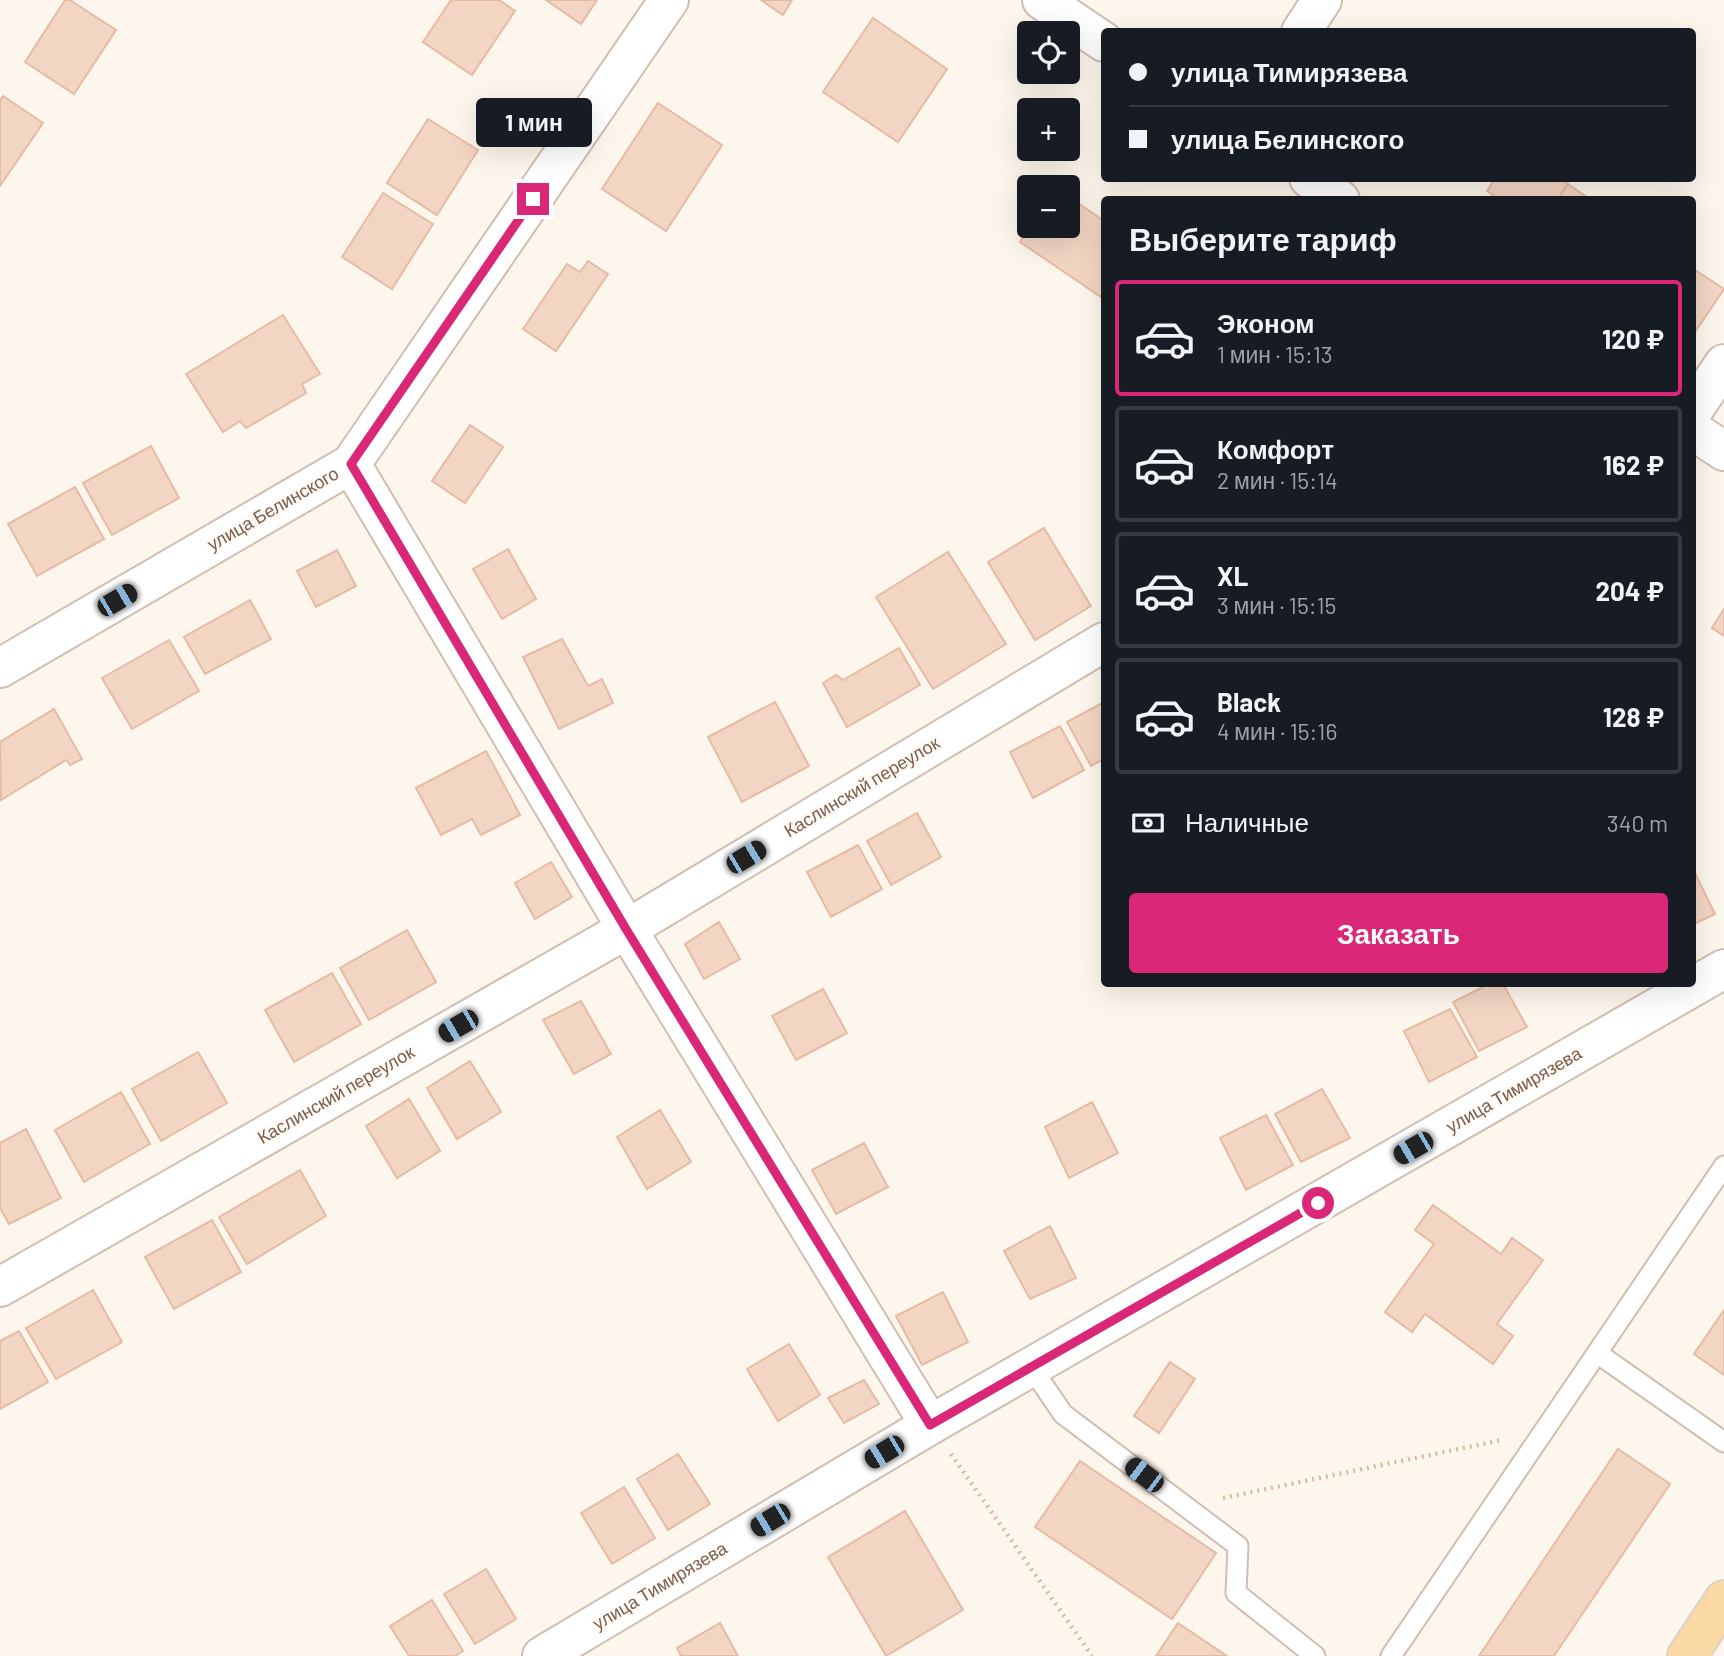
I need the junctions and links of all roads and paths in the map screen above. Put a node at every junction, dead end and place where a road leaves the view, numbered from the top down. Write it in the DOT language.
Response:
graph roads {
  1 [pos="669,0"];
  2 [pos="1042,0"];
  3 [pos="1322,0"];
  4 [pos="1304,28"];
  5 [pos="1101,40"];
  6 [pos="1315,182"];
  7 [pos="1334,196"];
  8 [pos="1724,364"];
  9 [pos="1696,406"];
  10 [pos="1696,433"];
  11 [pos="1724,451"];
  12 [pos="351,464"];
  13 [pos="1101,644"];
  14 [pos="0,668"];
  15 [pos="626,929"];
  16 [pos="1724,970"];
  17 [pos="1696,986"];
  18 [pos="1694,987"];
  19 [pos="1724,1166"];
  20 [pos="0,1287"];
  21 [pos="1597,1353"];
  22 [pos="1031,1367"];
  23 [pos="930,1425"];
  24 [pos="1544,1431"];
  25 [pos="1724,1442"];
  26 [pos="1185,1506"];
  27 [pos="1724,1601"];
  28 [pos="542,1656"];
  29 [pos="1092,1656"];
  30 [pos="1315,1656"];
  31 [pos="1391,1656"];
  32 [pos="1687,1656"];
  1 -- 12 [label="street, улица Белинского"];
  2 -- 5 [label="street"];
  3 -- 4 [label="street"];
  6 -- 7 [label="street"];
  8 -- 9 [label="street"];
  10 -- 11 [label="street"];
  12 -- 14 [label="street, улица Белинского"];
  12 -- 15 [label="street"];
  13 -- 15 [label="street, Каслинский переулок"];
  15 -- 20 [label="street, Каслинский переулок"];
  15 -- 23 [label="street"];
  16 -- 17 [label="street, улица Тимирязева"];
  18 -- 22 [label="street, улица Тимирязева"];
  19 -- 21 [label="lane"];
  21 -- 24 [label="lane"];
  21 -- 25 [label="lane"];
  22 -- 23 [label="street, улица Тимирязева"];
  22 -- 26 [label="lane"];
  23 -- 28 [label="street, улица Тимирязева"];
  23 -- 29 [label="path"];
  24 -- 26 [label="path"];
  24 -- 31 [label="lane"];
  26 -- 30 [label="lane"];
  27 -- 32 [label="main road"];
}
